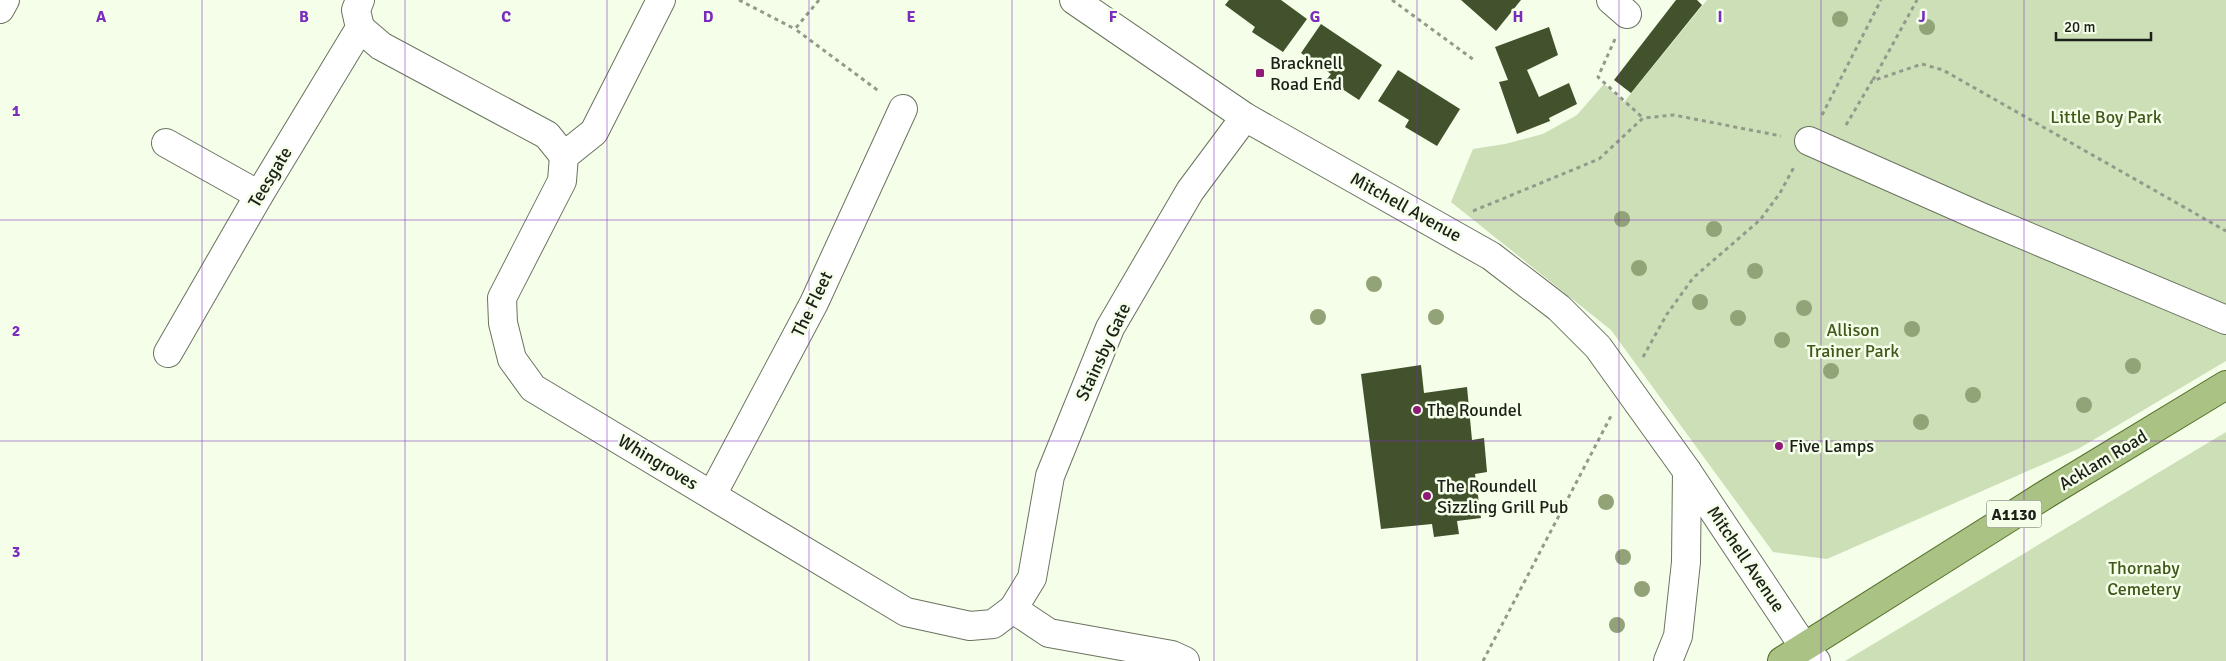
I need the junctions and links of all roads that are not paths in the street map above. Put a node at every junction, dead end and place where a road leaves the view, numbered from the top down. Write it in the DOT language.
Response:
graph roads {
  1 [pos="5,0"];
  2 [pos="360,0"];
  3 [pos="661,0"];
  4 [pos="1074,0"];
  5 [pos="0,9"];
  6 [pos="360,28"];
  7 [pos="902,109"];
  8 [pos="1245,116"];
  9 [pos="166,143"];
  10 [pos="1812,151"];
  11 [pos="564,156"];
  12 [pos="258,195"];
  13 [pos="2226,320"];
  14 [pos="168,353"];
  15 [pos="2226,386"];
  16 [pos="1687,471"];
  17 [pos="712,495"];
  18 [pos="1013,609"];
  19 [pos="1801,656"];
  20 [pos="1185,661"];
  21 [pos="1668,661"];
  1 -- 5 [label="street"];
  2 -- 6 [label="street"];
  3 -- 11 [label="street"];
  4 -- 8 [label="street, Mitchell Avenue"];
  6 -- 11 [label="street"];
  6 -- 12 [label="street, Teesgate"];
  7 -- 17 [label="street, The Fleet"];
  8 -- 16 [label="street, Mitchell Avenue"];
  8 -- 18 [label="street, Stainsby Gate"];
  9 -- 12 [label="street"];
  10 -- 13 [label="street"];
  11 -- 17 [label="street, Whingroves"];
  12 -- 14 [label="street, Teesgate"];
  15 -- 19 [label="main road, Acklam Road / A1130"];
  16 -- 19 [label="street, Mitchell Avenue"];
  16 -- 21 [label="street, Mitchell Avenue"];
  17 -- 18 [label="street, Whingroves"];
  18 -- 20 [label="street"];
}
